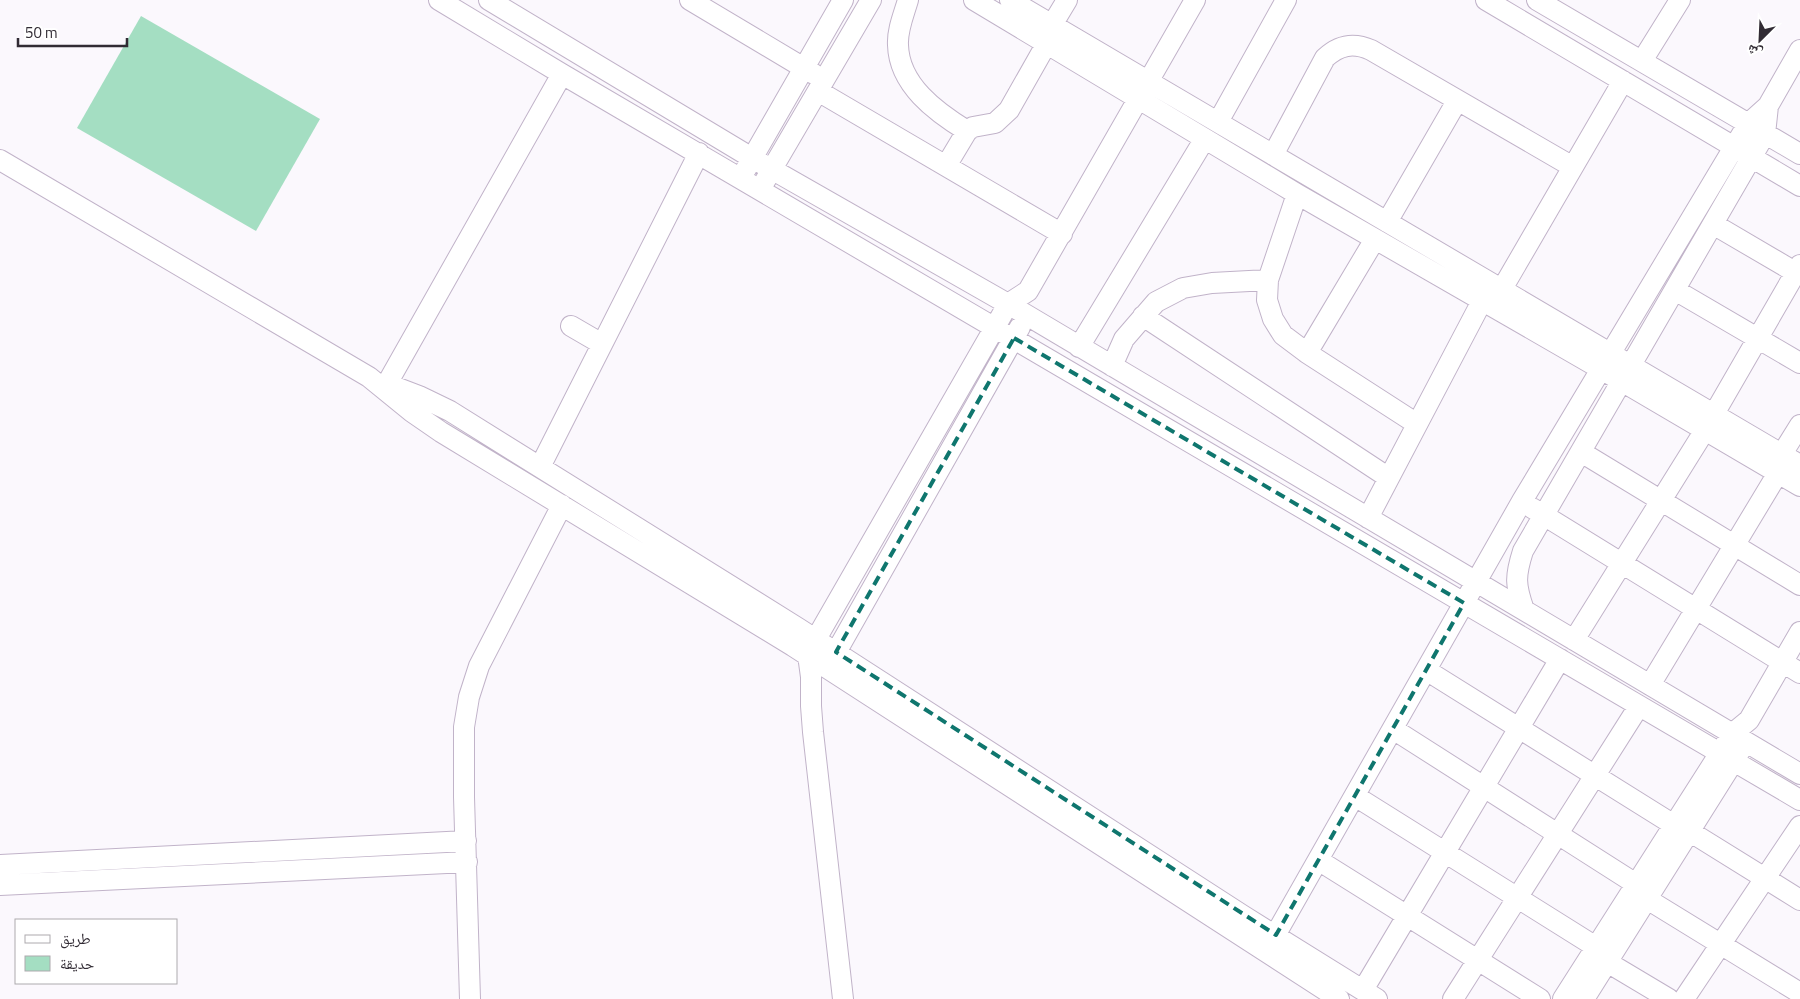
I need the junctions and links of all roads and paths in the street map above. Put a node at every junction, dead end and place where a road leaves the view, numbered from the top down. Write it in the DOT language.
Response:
graph roads {
  1 [pos="439,0"];
  2 [pos="690,0"];
  3 [pos="843,0"];
  4 [pos="871,0"];
  5 [pos="908,0"];
  6 [pos="974,0"];
  7 [pos="1010,0"];
  8 [pos="1067,0"];
  9 [pos="1195,0"];
  10 [pos="1286,0"];
  11 [pos="1486,0"];
  12 [pos="1537,0"];
  13 [pos="1680,0"];
  14 [pos="495,2"];
  15 [pos="716,7"];
  16 [pos="1050,34"];
  17 [pos="1800,50"];
  18 [pos="1642,61"];
  19 [pos="804,68"];
  20 [pos="562,74"];
  21 [pos="1623,81"];
  22 [pos="1148,82"];
  23 [pos="821,86"];
  24 [pos="1138,100"];
  25 [pos="1457,101"];
  26 [pos="1768,106"];
  27 [pos="1218,122"];
  28 [pos="1748,124"];
  29 [pos="967,131"];
  30 [pos="1765,134"];
  31 [pos="1204,140"];
  32 [pos="1734,147"];
  33 [pos="699,154"];
  34 [pos="1800,154"];
  35 [pos="1273,155"];
  36 [pos="1752,157"];
  37 [pos="752,158"];
  38 [pos="0,160"];
  39 [pos="946,166"];
  40 [pos="1573,167"];
  41 [pos="773,169"];
  42 [pos="741,178"];
  43 [pos="1800,186"];
  44 [pos="761,189"];
  45 [pos="1296,194"];
  46 [pos="1387,222"];
  47 [pos="1713,224"];
  48 [pos="1062,234"];
  49 [pos="1375,239"];
  50 [pos="1799,270"];
  51 [pos="1268,280"];
  52 [pos="1502,289"];
  53 [pos="1675,290"];
  54 [pos="1028,292"];
  55 [pos="1482,301"];
  56 [pos="1008,304"];
  57 [pos="1026,315"];
  58 [pos="1143,316"];
  59 [pos="571,326"];
  60 [pos="995,327"];
  61 [pos="1014,338"];
  62 [pos="1758,338"];
  63 [pos="602,344"];
  64 [pos="1079,347"];
  65 [pos="1307,353"];
  66 [pos="1606,361"];
  67 [pos="1800,363"];
  68 [pos="1112,366"];
  69 [pos="1626,373"];
  70 [pos="380,383"];
  71 [pos="1709,422"];
  72 [pos="1417,424"];
  73 [pos="1800,425"];
  74 [pos="1581,452"];
  75 [pos="1780,464"];
  76 [pos="1800,465"];
  77 [pos="540,467"];
  78 [pos="1389,478"];
  79 [pos="1800,486"];
  80 [pos="1522,501"];
  81 [pos="1661,501"];
  82 [pos="562,504"];
  83 [pos="1544,515"];
  84 [pos="1368,518"];
  85 [pos="1734,546"];
  86 [pos="1622,563"];
  87 [pos="1477,582"];
  88 [pos="1800,585"];
  89 [pos="1464,603"];
  90 [pos="1696,609"];
  91 [pos="1524,610"];
  92 [pos="1800,632"];
  93 [pos="1574,640"];
  94 [pos="812,647"];
  95 [pos="1560,659"];
  96 [pos="1782,662"];
  97 [pos="825,666"];
  98 [pos="1426,670"];
  99 [pos="1800,673"];
  100 [pos="1650,685"];
  101 [pos="1639,706"];
  102 [pos="1519,728"];
  103 [pos="1393,729"];
  104 [pos="1739,738"];
  105 [pos="1727,757"];
  106 [pos="1800,774"];
  107 [pos="1595,775"];
  108 [pos="1484,787"];
  109 [pos="1355,796"];
  110 [pos="1800,800"];
  111 [pos="1800,826"];
  112 [pos="1682,828"];
  113 [pos="1558,834"];
  114 [pos="466,841"];
  115 [pos="288,850"];
  116 [pos="1445,852"];
  117 [pos="1318,860"];
  118 [pos="75,861"];
  119 [pos="467,862"];
  120 [pos="0,865"];
  121 [pos="289,870"];
  122 [pos="1765,878"];
  123 [pos="76,881"];
  124 [pos="0,885"];
  125 [pos="1642,891"];
  126 [pos="1517,898"];
  127 [pos="1800,900"];
  128 [pos="1408,916"];
  129 [pos="1271,943"];
  130 [pos="1721,944"];
  131 [pos="1602,955"];
  132 [pos="1477,960"];
  133 [pos="1796,991"];
  134 [pos="1370,995"];
  135 [pos="470,999"];
  136 [pos="843,999"];
  137 [pos="1339,999"];
  138 [pos="1452,999"];
  139 [pos="1540,999"];
  140 [pos="1563,999"];
  141 [pos="1584,999"];
  142 [pos="1669,999"];
  143 [pos="1684,999"];
  1 -- 20 [label="street"];
  2 -- 15 [label="street"];
  3 -- 19 [label="street"];
  4 -- 23 [label="street"];
  5 -- 29 [label="street"];
  6 -- 16 [label="street"];
  7 -- 16 [label="street"];
  8 -- 16 [label="street"];
  9 -- 22 [label="street"];
  10 -- 27 [label="street"];
  11 -- 21 [label="street"];
  12 -- 18 [label="street"];
  13 -- 18 [label="street"];
  14 -- 37 [label="street"];
  15 -- 19 [label="street"];
  16 -- 22 [label="street"];
  16 -- 24 [label="street"];
  16 -- 29 [label="street"];
  17 -- 26 [label="street"];
  18 -- 28 [label="street"];
  19 -- 23 [label="street"];
  19 -- 37 [label="street"];
  20 -- 33 [label="street"];
  20 -- 70 [label="street"];
  21 -- 32 [label="street"];
  21 -- 40 [label="street"];
  22 -- 24 [label="street"];
  22 -- 27 [label="street"];
  23 -- 39 [label="street"];
  23 -- 41 [label="street"];
  24 -- 31 [label="street"];
  24 -- 48 [label="street"];
  25 -- 35 [label="street"];
  25 -- 40 [label="street"];
  25 -- 46 [label="street"];
  26 -- 28 [label="street"];
  26 -- 30 [label="street"];
  27 -- 35 [label="street"];
  28 -- 30 [label="street"];
  28 -- 32 [label="street"];
  29 -- 39 [label="street"];
  30 -- 34 [label="street"];
  30 -- 36 [label="street"];
  31 -- 45 [label="street"];
  31 -- 64 [label="street"];
  32 -- 36 [label="street"];
  32 -- 66 [label="street"];
  33 -- 42 [label="street"];
  33 -- 63 [label="street"];
  35 -- 46 [label="street"];
  36 -- 43 [label="street"];
  36 -- 47 [label="street"];
  37 -- 41 [label="street"];
  37 -- 42 [label="street"];
  38 -- 70 [label="street"];
  39 -- 48 [label="street"];
  40 -- 52 [label="street"];
  41 -- 44 [label="street"];
  41 -- 56 [label="street"];
  42 -- 44 [label="street"];
  44 -- 60 [label="street"];
  45 -- 49 [label="street"];
  45 -- 51 [label="street"];
  46 -- 52 [label="street"];
  47 -- 50 [label="street"];
  47 -- 53 [label="street"];
  48 -- 54 [label="street"];
  49 -- 55 [label="street"];
  49 -- 65 [label="street"];
  50 -- 62 [label="street"];
  51 -- 58 [label="street"];
  51 -- 65 [label="street"];
  52 -- 66 [label="street"];
  53 -- 62 [label="street"];
  53 -- 69 [label="street"];
  54 -- 56 [label="street"];
  54 -- 57 [label="street"];
  55 -- 66 [label="street"];
  55 -- 72 [label="street"];
  56 -- 57 [label="street"];
  56 -- 60 [label="street"];
  57 -- 61 [label="street"];
  57 -- 64 [label="street"];
  58 -- 68 [label="street"];
  58 -- 78 [label="street"];
  59 -- 63 [label="street"];
  60 -- 61 [label="street"];
  60 -- 94 [label="street"];
  61 -- 89 [label="street"];
  61 -- 97 [label="street"];
  62 -- 67 [label="street"];
  62 -- 71 [label="street"];
  63 -- 77 [label="street"];
  64 -- 68 [label="street"];
  65 -- 72 [label="street"];
  66 -- 69 [label="street"];
  66 -- 80 [label="street"];
  68 -- 84 [label="street"];
  69 -- 71 [label="street"];
  69 -- 74 [label="street"];
  70 -- 77 [label="street"];
  70 -- 82 [label="street"];
  71 -- 75 [label="street"];
  71 -- 81 [label="street"];
  72 -- 78 [label="street"];
  73 -- 75 [label="street"];
  74 -- 81 [label="street"];
  74 -- 83 [label="street"];
  75 -- 76 [label="street"];
  75 -- 79 [label="street"];
  75 -- 85 [label="street"];
  77 -- 94 [label="street"];
  78 -- 84 [label="street"];
  80 -- 83 [label="street"];
  80 -- 87 [label="street"];
  81 -- 85 [label="street"];
  81 -- 86 [label="street"];
  82 -- 94 [label="street"];
  82 -- 114 [label="street"];
  83 -- 86 [label="street"];
  83 -- 91 [label="street"];
  84 -- 87 [label="street"];
  85 -- 88 [label="street"];
  85 -- 90 [label="street"];
  86 -- 90 [label="street"];
  86 -- 93 [label="street"];
  87 -- 89 [label="street"];
  87 -- 91 [label="street"];
  89 -- 95 [label="street"];
  89 -- 98 [label="street"];
  90 -- 96 [label="street"];
  90 -- 100 [label="street"];
  91 -- 93 [label="street"];
  92 -- 96 [label="street"];
  93 -- 100 [label="street"];
  94 -- 97 [label="street"];
  95 -- 101 [label="street"];
  95 -- 102 [label="street"];
  96 -- 99 [label="street"];
  96 -- 104 [label="street"];
  97 -- 129 [label="street"];
  97 -- 136 [label="street"];
  98 -- 102 [label="street"];
  98 -- 103 [label="street"];
  100 -- 104 [label="street"];
  101 -- 105 [label="street"];
  101 -- 107 [label="street"];
  102 -- 107 [label="street"];
  102 -- 108 [label="street"];
  103 -- 108 [label="street"];
  103 -- 109 [label="street"];
  104 -- 105 [label="street"];
  104 -- 106 [label="street"];
  105 -- 110 [label="street"];
  105 -- 112 [label="street"];
  107 -- 112 [label="street"];
  107 -- 113 [label="street"];
  108 -- 113 [label="street"];
  108 -- 116 [label="street"];
  109 -- 116 [label="street"];
  109 -- 117 [label="street"];
  111 -- 122 [label="street"];
  112 -- 122 [label="street"];
  112 -- 125 [label="street"];
  113 -- 125 [label="street"];
  113 -- 126 [label="street"];
  114 -- 115 [label="street"];
  114 -- 119 [label="street"];
  115 -- 118 [label="street"];
  115 -- 121 [label="street"];
  116 -- 126 [label="street"];
  116 -- 128 [label="street"];
  117 -- 128 [label="street"];
  117 -- 129 [label="street"];
  118 -- 120 [label="street"];
  118 -- 123 [label="street"];
  119 -- 121 [label="street"];
  119 -- 135 [label="street"];
  121 -- 123 [label="street"];
  122 -- 127 [label="street"];
  122 -- 130 [label="street"];
  123 -- 124 [label="street"];
  125 -- 130 [label="street"];
  125 -- 131 [label="street"];
  126 -- 131 [label="street"];
  126 -- 132 [label="street"];
  128 -- 132 [label="street"];
  128 -- 134 [label="street"];
  129 -- 134 [label="street"];
  129 -- 137 [label="street"];
  130 -- 133 [label="street"];
  130 -- 143 [label="street"];
  131 -- 140 [label="street"];
  131 -- 141 [label="street"];
  131 -- 142 [label="street"];
  132 -- 138 [label="street"];
  132 -- 139 [label="street"];
}
